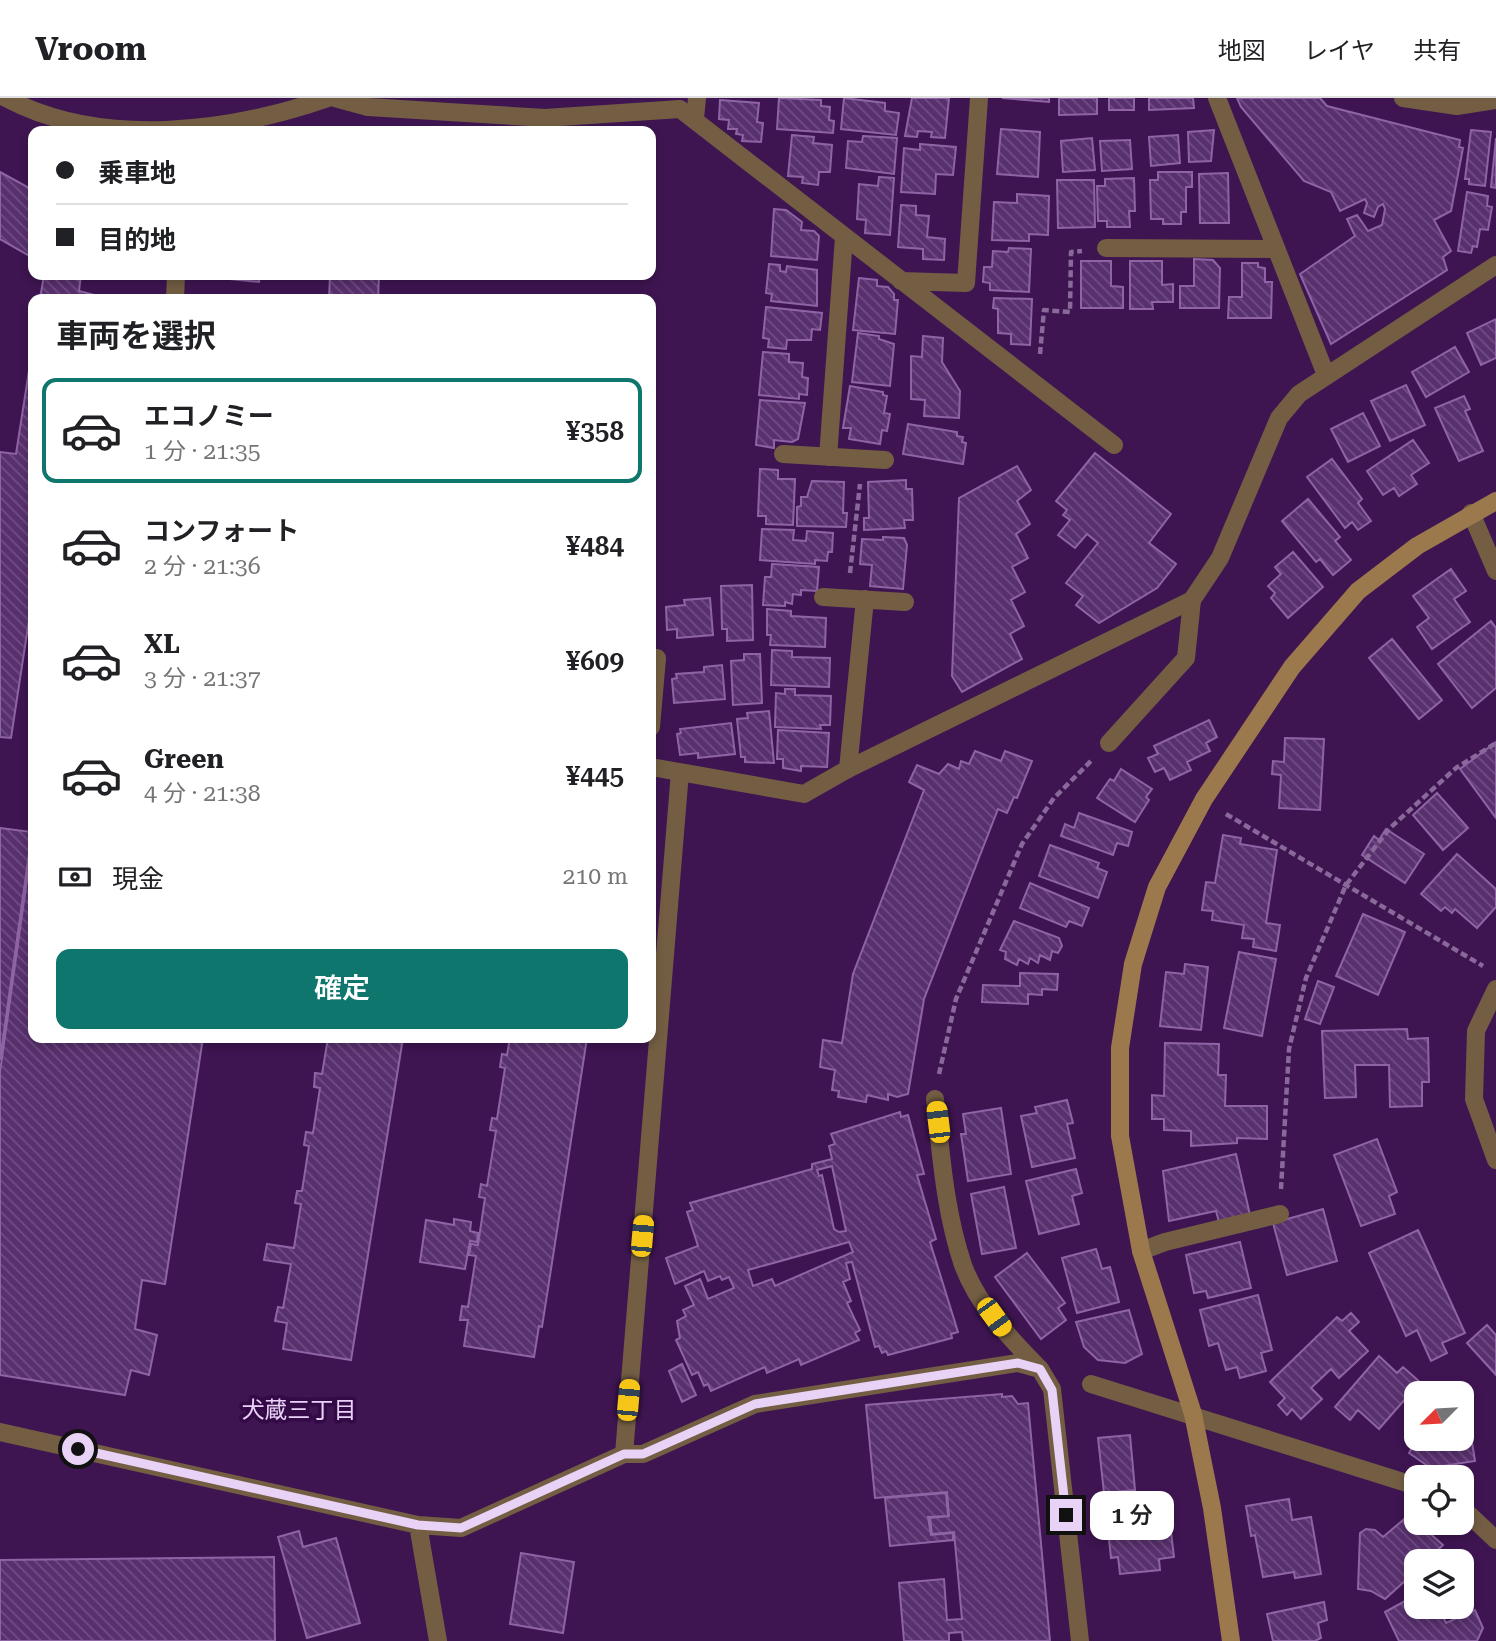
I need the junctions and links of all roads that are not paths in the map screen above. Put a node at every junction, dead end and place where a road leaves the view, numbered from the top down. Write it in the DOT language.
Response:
graph roads {
  1 [pos="6,98"];
  2 [pos="328,98"];
  3 [pos="335,98"];
  4 [pos="697,98"];
  5 [pos="979,98"];
  6 [pos="1217,98"];
  7 [pos="1403,98"];
  8 [pos="1496,100"];
  9 [pos="695,118"];
  10 [pos="545,124"];
  11 [pos="96,126"];
  12 [pos="214,126"];
  13 [pos="844,237"];
  14 [pos="1105,248"];
  15 [pos="1276,249"];
  16 [pos="1496,264"];
  17 [pos="901,281"];
  18 [pos="1326,375"];
  19 [pos="1114,445"];
  20 [pos="783,454"];
  21 [pos="828,457"];
  22 [pos="885,460"];
  23 [pos="1496,501"];
  24 [pos="1471,513"];
  25 [pos="1496,571"];
  26 [pos="824,597"];
  27 [pos="856,598"];
  28 [pos="1192,600"];
  29 [pos="905,602"];
  30 [pos="657,658"];
  31 [pos="656,670"];
  32 [pos="1109,743"];
  33 [pos="656,769"];
  34 [pos="848,769"];
  35 [pos="680,772"];
  36 [pos="1496,989"];
  37 [pos="935,1099"];
  38 [pos="1496,1160"];
  39 [pos="1280,1214"];
  40 [pos="1141,1251"];
  41 [pos="1040,1369"];
  42 [pos="1091,1384"];
  43 [pos="1192,1414"];
  44 [pos="0,1432"];
  45 [pos="624,1454"];
  46 [pos="1404,1482"];
  47 [pos="1474,1519"];
  48 [pos="418,1525"];
  49 [pos="1496,1540"];
  50 [pos="438,1641"];
  51 [pos="1080,1641"];
  52 [pos="1231,1641"];
  1 -- 11 [label="street"];
  2 -- 12 [label="street"];
  3 -- 10 [label="street"];
  4 -- 9 [label="street"];
  5 -- 17 [label="street"];
  6 -- 15 [label="street"];
  7 -- 8 [label="street"];
  9 -- 10 [label="street"];
  9 -- 13 [label="street"];
  13 -- 17 [label="street"];
  13 -- 21 [label="street"];
  14 -- 15 [label="street"];
  15 -- 18 [label="street"];
  16 -- 18 [label="street"];
  17 -- 19 [label="street"];
  18 -- 28 [label="street"];
  20 -- 21 [label="street"];
  21 -- 22 [label="street"];
  23 -- 24 [label="street"];
  24 -- 25 [label="street"];
  24 -- 40 [label="street"];
  26 -- 27 [label="street"];
  27 -- 29 [label="street"];
  27 -- 34 [label="street"];
  28 -- 32 [label="street"];
  28 -- 34 [label="street"];
  30 -- 31 [label="street"];
  33 -- 35 [label="street"];
  34 -- 35 [label="street"];
  35 -- 45 [label="street"];
  36 -- 38 [label="street"];
  37 -- 41 [label="street"];
  39 -- 40 [label="street"];
  40 -- 43 [label="street"];
  41 -- 45 [label="street"];
  41 -- 51 [label="street"];
  42 -- 43 [label="street"];
  43 -- 46 [label="street"];
  43 -- 52 [label="street"];
  44 -- 48 [label="street"];
  45 -- 48 [label="street"];
  47 -- 49 [label="street"];
  48 -- 50 [label="street"];
}
